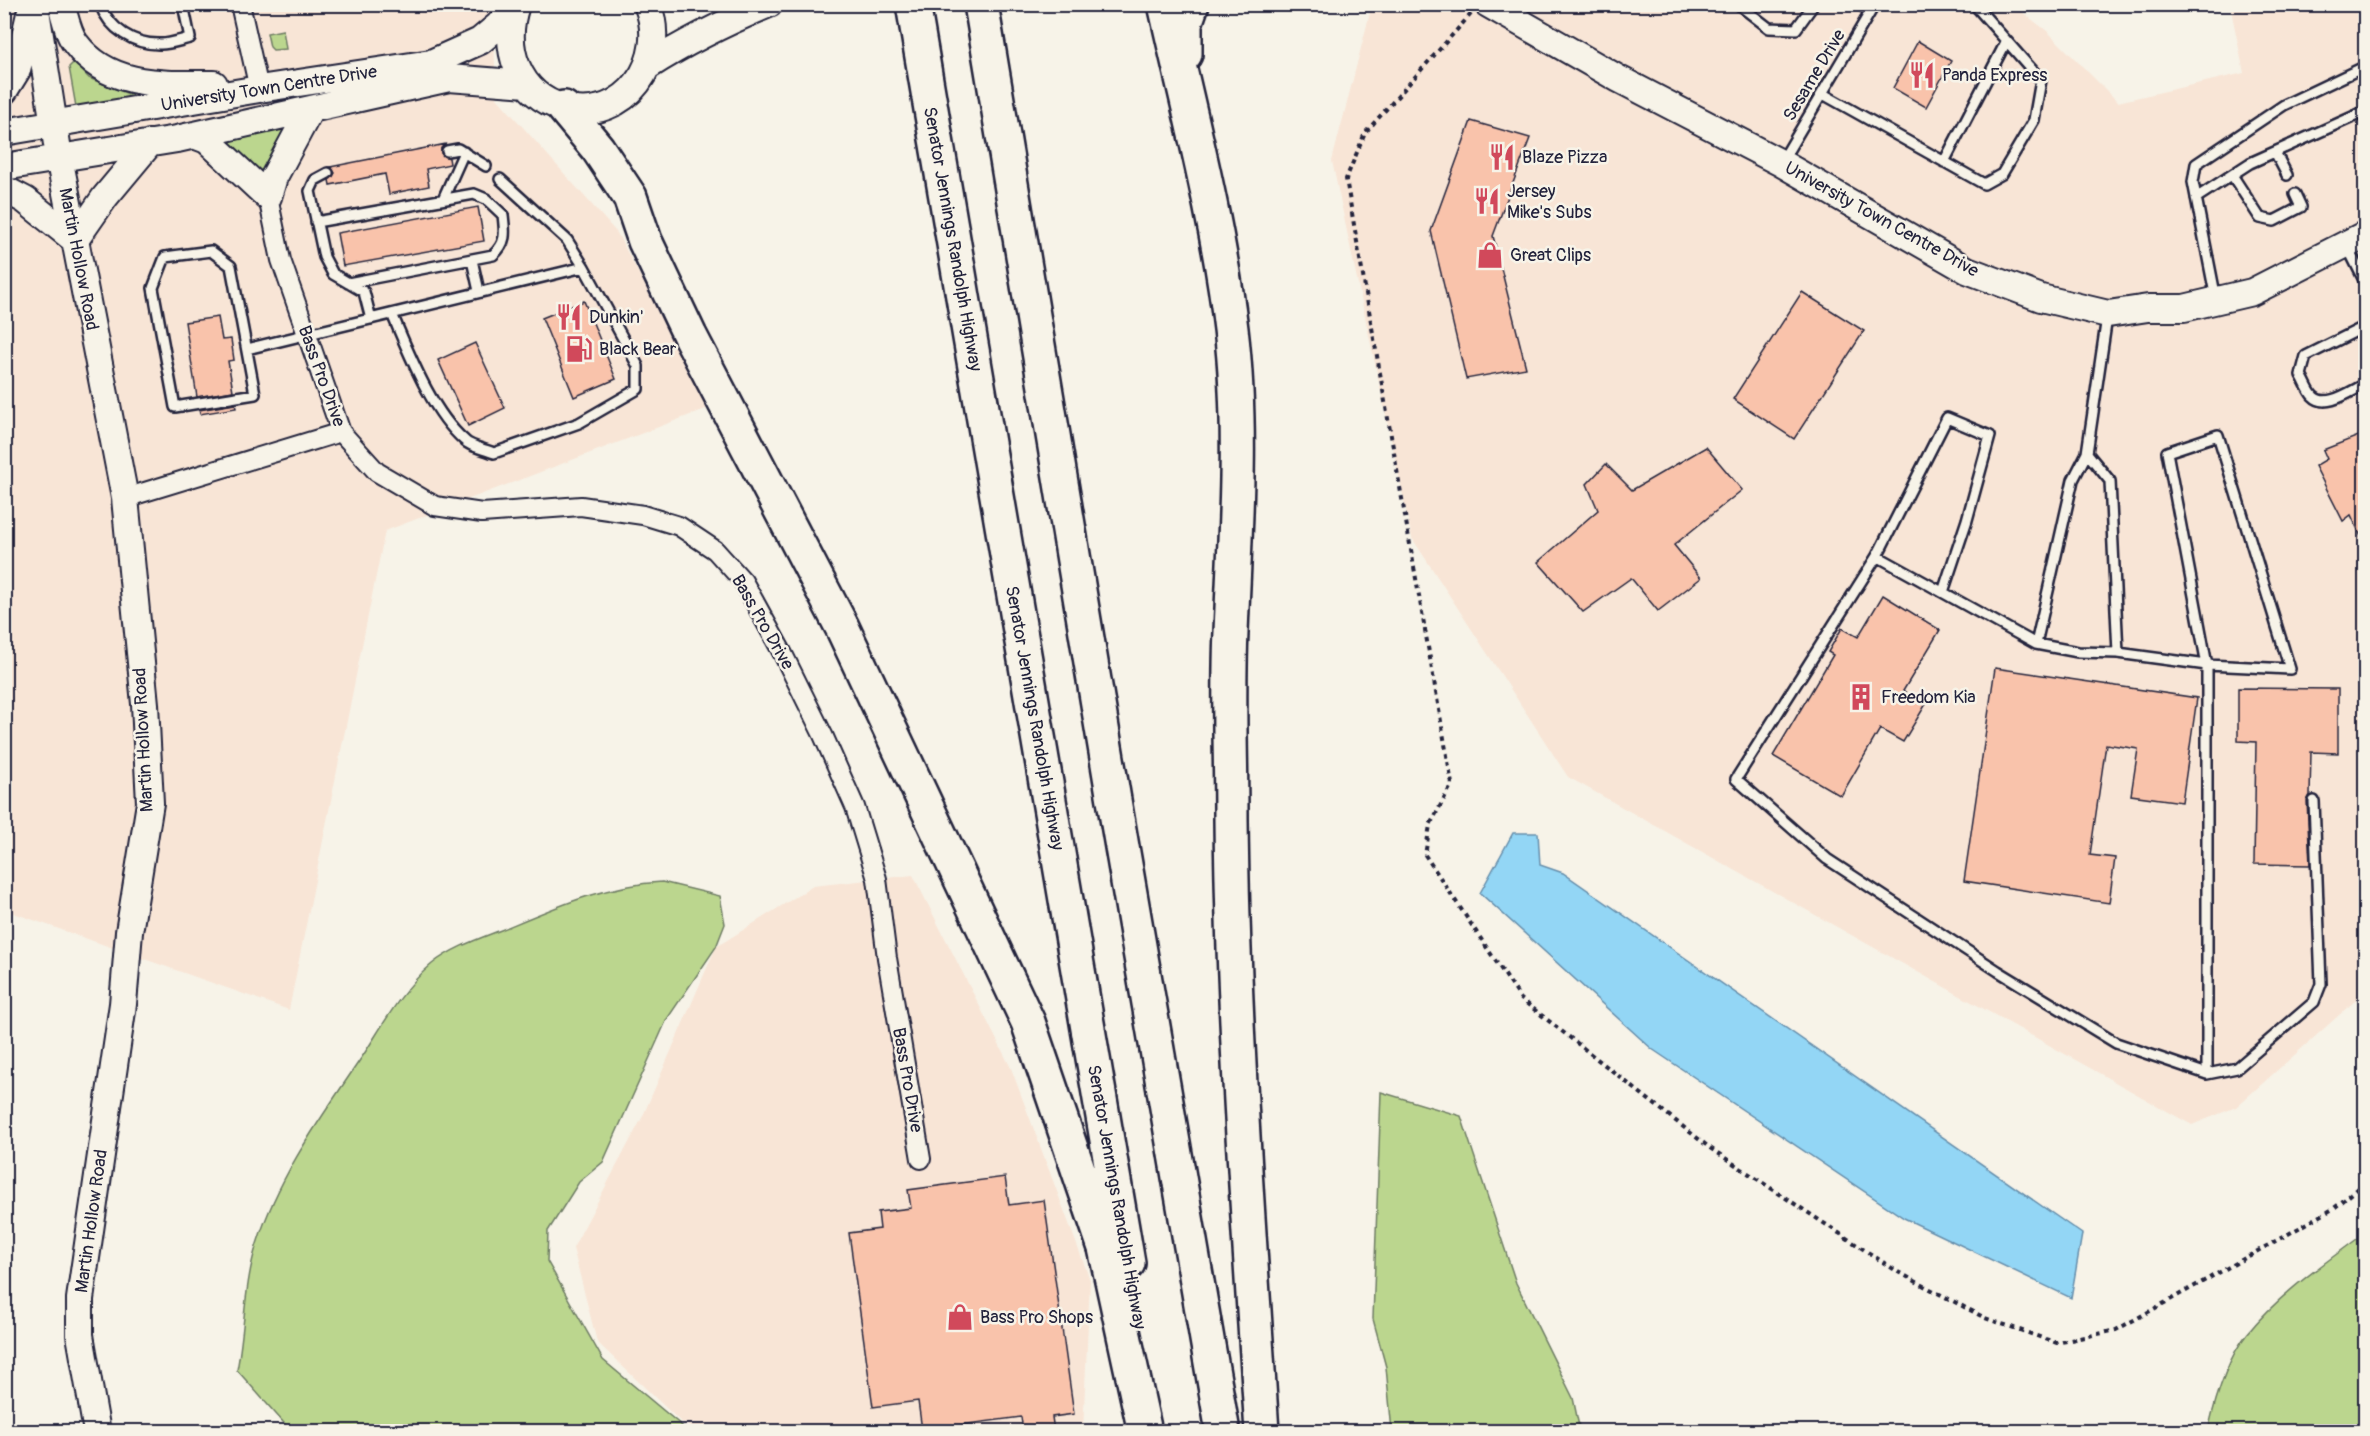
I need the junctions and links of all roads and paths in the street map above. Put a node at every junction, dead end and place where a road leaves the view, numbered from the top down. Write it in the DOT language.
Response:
graph roads {
  1 [pos="33,4"];
  2 [pos="61,4"];
  3 [pos="100,4"];
  4 [pos="183,4"];
  5 [pos="240,4"];
  6 [pos="516,4"];
  7 [pos="647,4"];
  8 [pos="769,4"];
  9 [pos="913,4"];
  10 [pos="981,4"];
  11 [pos="1165,4"];
  12 [pos="1192,4"];
  13 [pos="1738,4"];
  14 [pos="1814,4"];
  15 [pos="1860,4"];
  16 [pos="1974,4"];
  17 [pos="1873,8"];
  18 [pos="1480,9"];
  19 [pos="2006,42"];
  20 [pos="648,66"];
  21 [pos="2366,66"];
  22 [pos="527,84"];
  23 [pos="259,89"];
  24 [pos="4,91"];
  25 [pos="1184,92"];
  26 [pos="1822,94"];
  27 [pos="564,108"];
  28 [pos="309,110"];
  29 [pos="2366,111"];
  30 [pos="53,124"];
  31 [pos="4,132"];
  32 [pos="194,135"];
  33 [pos="150,143"];
  34 [pos="447,151"];
  35 [pos="464,152"];
  36 [pos="2275,152"];
  37 [pos="59,157"];
  38 [pos="1944,162"];
  39 [pos="1780,163"];
  40 [pos="486,166"];
  41 [pos="4,167"];
  42 [pos="328,173"];
  43 [pos="2232,175"];
  44 [pos="2287,175"];
  45 [pos="500,179"];
  46 [pos="4,189"];
  47 [pos="2295,195"];
  48 [pos="268,197"];
  49 [pos="2196,198"];
  50 [pos="444,199"];
  51 [pos="315,222"];
  52 [pos="2356,239"];
  53 [pos="75,240"];
  54 [pos="471,260"];
  55 [pos="584,267"];
  56 [pos="348,283"];
  57 [pos="2366,284"];
  58 [pos="479,291"];
  59 [pos="2216,300"];
  60 [pos="392,314"];
  61 [pos="2108,314"];
  62 [pos="371,319"];
  63 [pos="2366,326"];
  64 [pos="307,335"];
  65 [pos="247,349"];
  66 [pos="2366,384"];
  67 [pos="341,432"];
  68 [pos="2087,453"];
  69 [pos="124,498"];
  70 [pos="2366,549"];
  71 [pos="1877,556"];
  72 [pos="2366,565"];
  73 [pos="1943,592"];
  74 [pos="2036,644"];
  75 [pos="2118,653"];
  76 [pos="2207,664"];
  77 [pos="2314,801"];
  78 [pos="2207,1074"];
  79 [pos="921,1159"];
  80 [pos="2366,1182"];
  81 [pos="97,1431"];
  82 [pos="1145,1431"];
  83 [pos="1158,1431"];
  84 [pos="1223,1431"];
  85 [pos="1262,1431"];
  1 -- 24 [label="street"];
  1 -- 30 [label="street, Martin Hollow Road"];
  2 -- 23 [label="street"];
  3 -- 4 [label="lane"];
  5 -- 23 [label="street"];
  6 -- 22 [label="street, University Town Centre Drive"];
  6 -- 23 [label="street, University Town Centre Drive"];
  7 -- 20 [label="street"];
  8 -- 20 [label="street"];
  9 -- 83 [label="highway, Senator Jennings Randolph Highway"];
  10 -- 84 [label="highway"];
  11 -- 25 [label="highway"];
  12 -- 25 [label="highway"];
  13 -- 14 [label="lane"];
  15 -- 17 [label="lane"];
  16 -- 19 [label="lane"];
  17 -- 26 [label="lane, Sesame Drive"];
  18 -- 39 [label="street, University Town Centre Drive"];
  18 -- 80 [label="path"];
  19 -- 38 [label="lane"];
  19 -- 38 [label="lane"];
  20 -- 27 [label="street"];
  21 -- 49 [label="lane"];
  22 -- 27 [label="street, University Town Centre Drive"];
  22 -- 28 [label="street, University Town Centre Drive"];
  23 -- 30 [label="street, University Town Centre Drive"];
  25 -- 85 [label="highway"];
  26 -- 38 [label="lane"];
  26 -- 39 [label="lane, Sesame Drive"];
  27 -- 82 [label="highway"];
  28 -- 32 [label="street, University Town Centre Drive"];
  28 -- 48 [label="street"];
  29 -- 36 [label="lane"];
  30 -- 31 [label="street, University Town Centre Drive"];
  30 -- 37 [label="street, Martin Hollow Road"];
  32 -- 33 [label="street, University Town Centre Drive"];
  32 -- 48 [label="street"];
  33 -- 37 [label="street, University Town Centre Drive"];
  33 -- 53 [label="street"];
  34 -- 35 [label="lane"];
  35 -- 40 [label="lane"];
  35 -- 50 [label="lane"];
  36 -- 43 [label="lane"];
  36 -- 44 [label="lane"];
  37 -- 41 [label="street, University Town Centre Drive"];
  37 -- 53 [label="street, Martin Hollow Road"];
  39 -- 61 [label="street, University Town Centre Drive"];
  42 -- 51 [label="lane"];
  43 -- 47 [label="lane"];
  43 -- 49 [label="lane"];
  45 -- 55 [label="lane"];
  46 -- 53 [label="street"];
  48 -- 64 [label="street, Bass Pro Drive"];
  49 -- 59 [label="lane"];
  50 -- 51 [label="lane"];
  50 -- 54 [label="lane"];
  51 -- 56 [label="lane"];
  52 -- 57 [label="lane"];
  52 -- 59 [label="street, University Town Centre Drive"];
  53 -- 69 [label="street, Martin Hollow Road"];
  54 -- 56 [label="lane"];
  54 -- 58 [label="lane"];
  55 -- 58 [label="lane"];
  55 -- 60 [label="lane"];
  56 -- 62 [label="lane"];
  58 -- 60 [label="lane"];
  59 -- 61 [label="street, University Town Centre Drive"];
  60 -- 62 [label="lane"];
  61 -- 68 [label="lane"];
  62 -- 64 [label="lane"];
  63 -- 66 [label="lane"];
  64 -- 65 [label="lane"];
  64 -- 67 [label="street, Bass Pro Drive"];
  65 -- 65 [label="lane"];
  67 -- 69 [label="street"];
  67 -- 79 [label="street, Bass Pro Drive"];
  68 -- 74 [label="lane"];
  68 -- 75 [label="lane"];
  69 -- 81 [label="street, Martin Hollow Road"];
  70 -- 72 [label="lane"];
  71 -- 73 [label="lane"];
  71 -- 73 [label="lane"];
  71 -- 78 [label="lane"];
  73 -- 74 [label="lane"];
  74 -- 75 [label="lane"];
  75 -- 76 [label="lane"];
  76 -- 76 [label="lane"];
  76 -- 78 [label="lane"];
  77 -- 78 [label="lane"];
}
